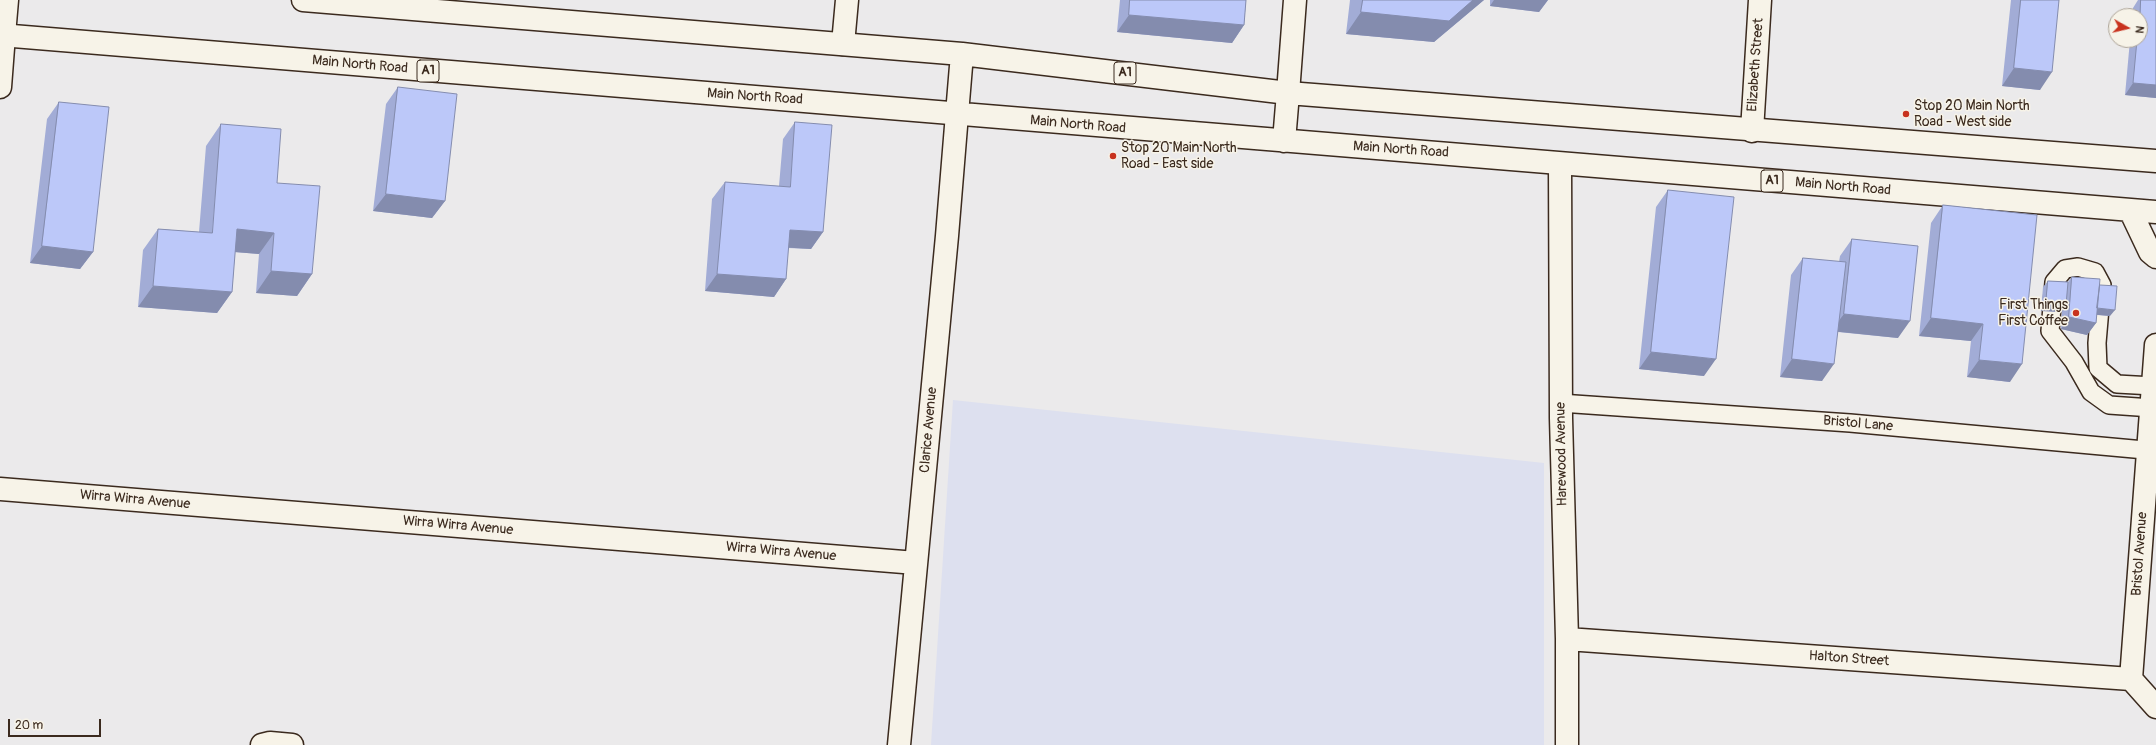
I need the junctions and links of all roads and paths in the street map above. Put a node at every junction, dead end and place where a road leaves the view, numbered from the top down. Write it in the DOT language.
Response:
graph roads {
  1 [pos="8,0"];
  2 [pos="303,0"];
  3 [pos="847,0"];
  4 [pos="1295,0"];
  5 [pos="1760,0"];
  6 [pos="2,35"];
  7 [pos="843,44"];
  8 [pos="962,54"];
  9 [pos="0,87"];
  10 [pos="1288,93"];
  11 [pos="957,114"];
  12 [pos="1752,131"];
  13 [pos="1284,141"];
  14 [pos="2156,161"];
  15 [pos="1560,164"];
  16 [pos="2130,210"];
  17 [pos="2156,212"];
  18 [pos="2156,257"];
  19 [pos="2156,345"];
  20 [pos="2153,386"];
  21 [pos="1560,403"];
  22 [pos="2152,408"];
  23 [pos="2152,451"];
  24 [pos="0,489"];
  25 [pos="916,563"];
  26 [pos="1567,639"];
  27 [pos="2131,679"];
  28 [pos="2156,707"];
  29 [pos="262,745"];
  30 [pos="292,745"];
  31 [pos="899,745"];
  32 [pos="1567,745"];
  1 -- 6 [label="main road"];
  2 -- 7 [label="main road, A1"];
  3 -- 7 [label="main road"];
  4 -- 10 [label="main road"];
  5 -- 12 [label="main road, Elizabeth Street"];
  6 -- 9 [label="main road"];
  6 -- 11 [label="main road, Main North Road / A1"];
  7 -- 8 [label="main road, A1"];
  8 -- 10 [label="main road, A1"];
  8 -- 11 [label="main road, Clarice Avenue"];
  10 -- 12 [label="main road, A1"];
  10 -- 13 [label="main road"];
  11 -- 13 [label="main road, Main North Road / A1"];
  11 -- 25 [label="main road, Clarice Avenue"];
  12 -- 14 [label="main road, A1"];
  13 -- 15 [label="main road, Main North Road / A1"];
  15 -- 16 [label="main road, Main North Road / A1"];
  15 -- 21 [label="main road, Harewood Avenue"];
  16 -- 17 [label="main road, Main North Road / A1"];
  16 -- 18 [label="main road"];
  19 -- 20 [label="main road, Bristol Avenue"];
  20 -- 22 [label="main road, Bristol Avenue"];
  20 -- 22 [label="lane"];
  21 -- 23 [label="lane, Bristol Lane"];
  21 -- 26 [label="main road, Harewood Avenue"];
  22 -- 23 [label="main road, Bristol Avenue"];
  23 -- 27 [label="main road, Bristol Avenue"];
  24 -- 25 [label="main road, Wirra Wirra Avenue"];
  25 -- 31 [label="main road, Clarice Avenue"];
  26 -- 27 [label="main road, Halton Street"];
  26 -- 32 [label="main road, Harewood Avenue"];
  27 -- 28 [label="main road"];
  29 -- 30 [label="main road"];
}
